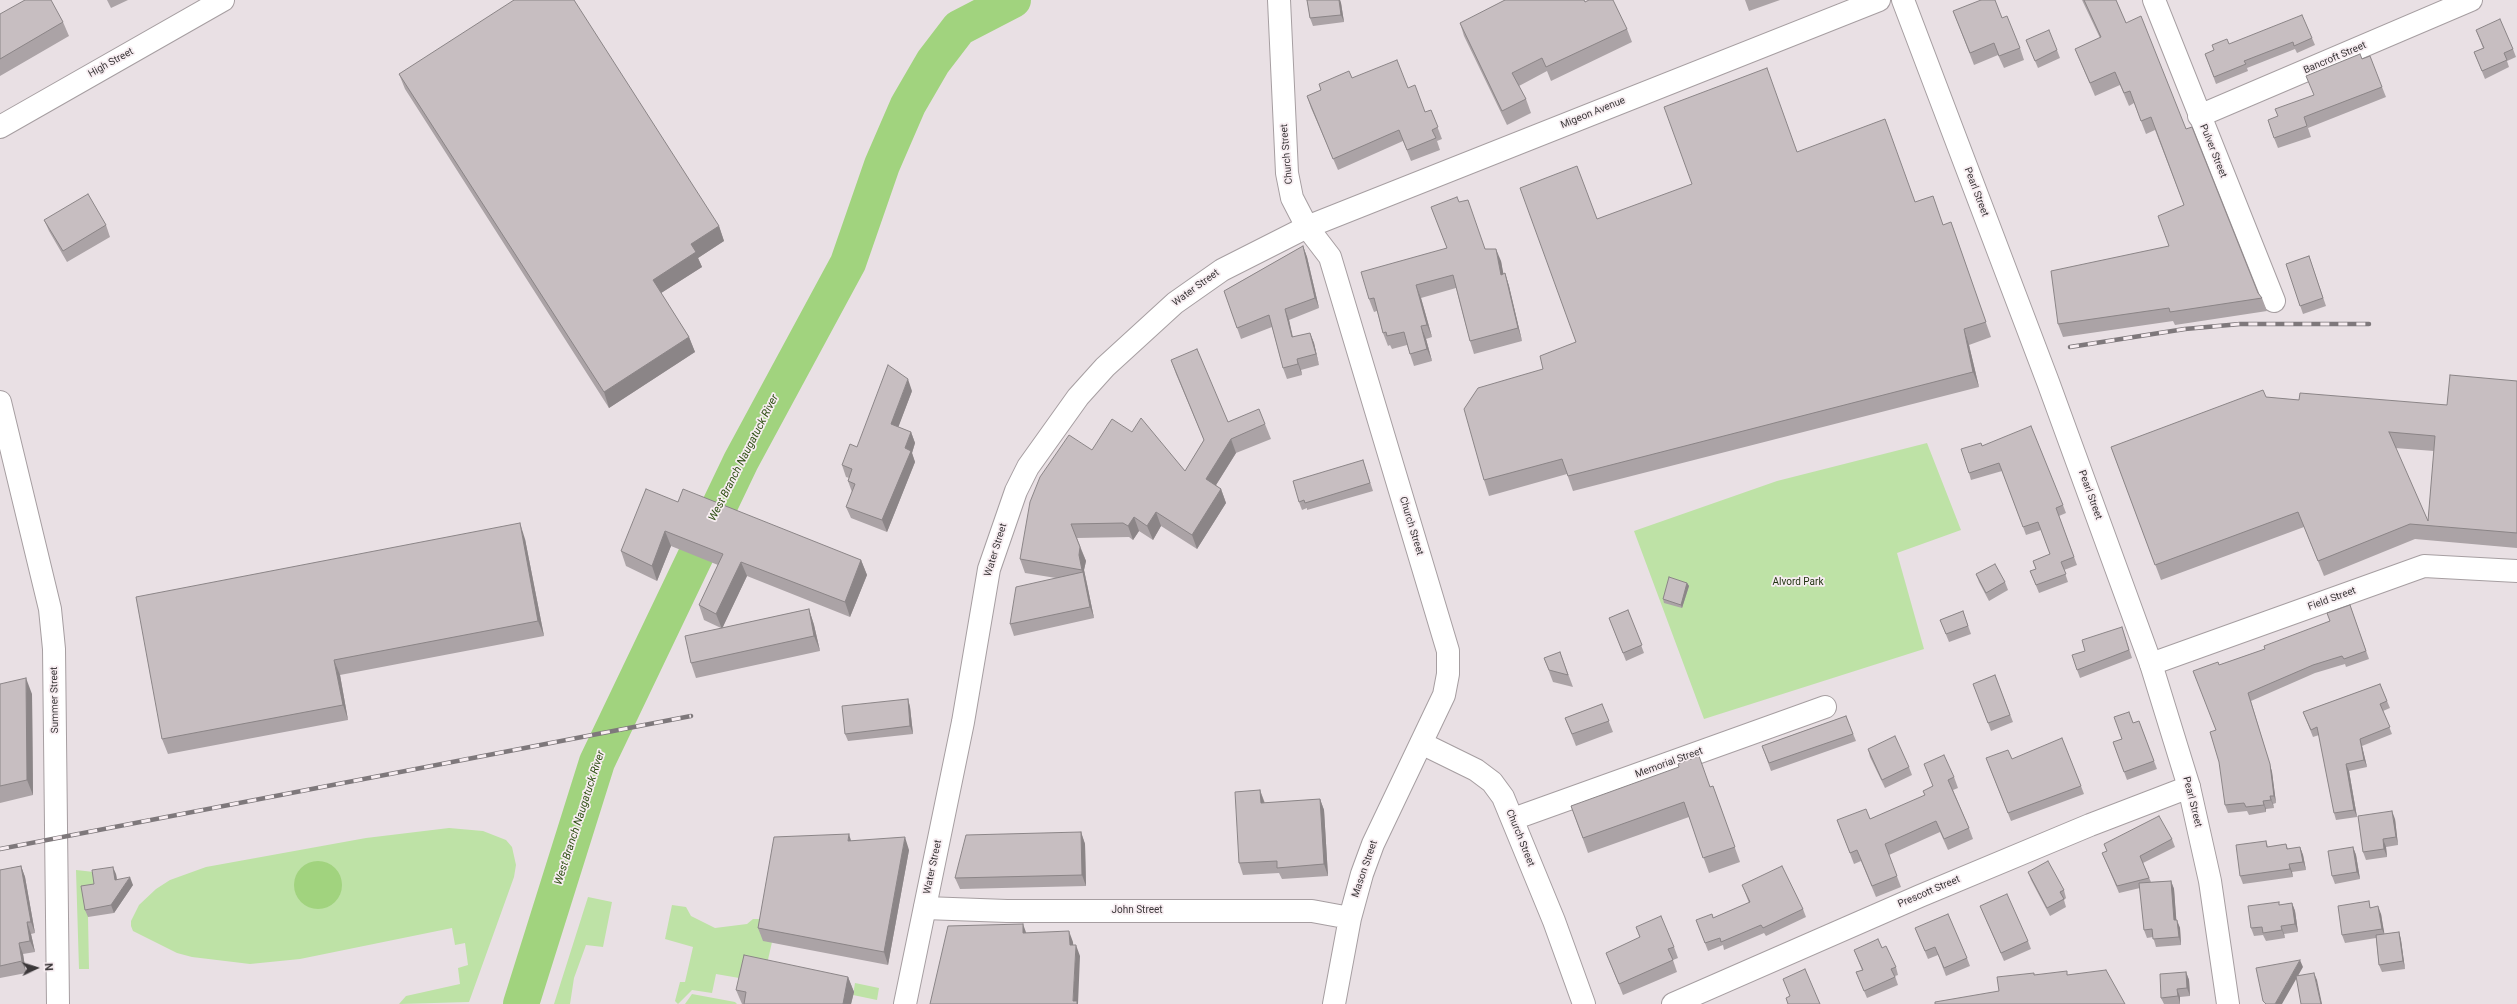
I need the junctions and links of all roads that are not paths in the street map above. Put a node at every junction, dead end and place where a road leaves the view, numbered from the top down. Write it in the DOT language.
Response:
graph roads {
  1 [pos="223,0"];
  2 [pos="1279,0"];
  3 [pos="1879,0"];
  4 [pos="1903,0"];
  5 [pos="2154,0"];
  6 [pos="2471,0"];
  7 [pos="2199,116"];
  8 [pos="0,128"];
  9 [pos="1307,227"];
  10 [pos="2274,301"];
  11 [pos="0,402"];
  12 [pos="2517,571"];
  13 [pos="2151,664"];
  14 [pos="1825,707"];
  15 [pos="1421,743"];
  16 [pos="2189,787"];
  17 [pos="1512,819"];
  18 [pos="925,908"];
  19 [pos="1350,918"];
  20 [pos="58,1004"];
  21 [pos="905,1004"];
  22 [pos="1334,1004"];
  23 [pos="1584,1004"];
  24 [pos="1673,1004"];
  25 [pos="2228,1004"];
  1 -- 8 [label="street, High Street"];
  2 -- 9 [label="street, Church Street"];
  3 -- 9 [label="street, Migeon Avenue"];
  4 -- 13 [label="street, Pearl Street"];
  5 -- 7 [label="street, Pulver Street"];
  6 -- 7 [label="street, Bancroft Street"];
  7 -- 10 [label="street, Pulver Street"];
  9 -- 15 [label="street, Church Street"];
  9 -- 18 [label="street, Water Street"];
  11 -- 20 [label="street, Summer Street"];
  12 -- 13 [label="street, Field Street"];
  13 -- 16 [label="street, Pearl Street"];
  14 -- 17 [label="street, Memorial Street"];
  15 -- 17 [label="street, Church Street"];
  15 -- 19 [label="street, Mason Street"];
  16 -- 24 [label="street, Prescott Street"];
  16 -- 25 [label="street, Pearl Street"];
  17 -- 23 [label="street, Church Street"];
  18 -- 19 [label="street, John Street"];
  18 -- 21 [label="street, Water Street"];
  19 -- 22 [label="street, Mason Street"];
}
